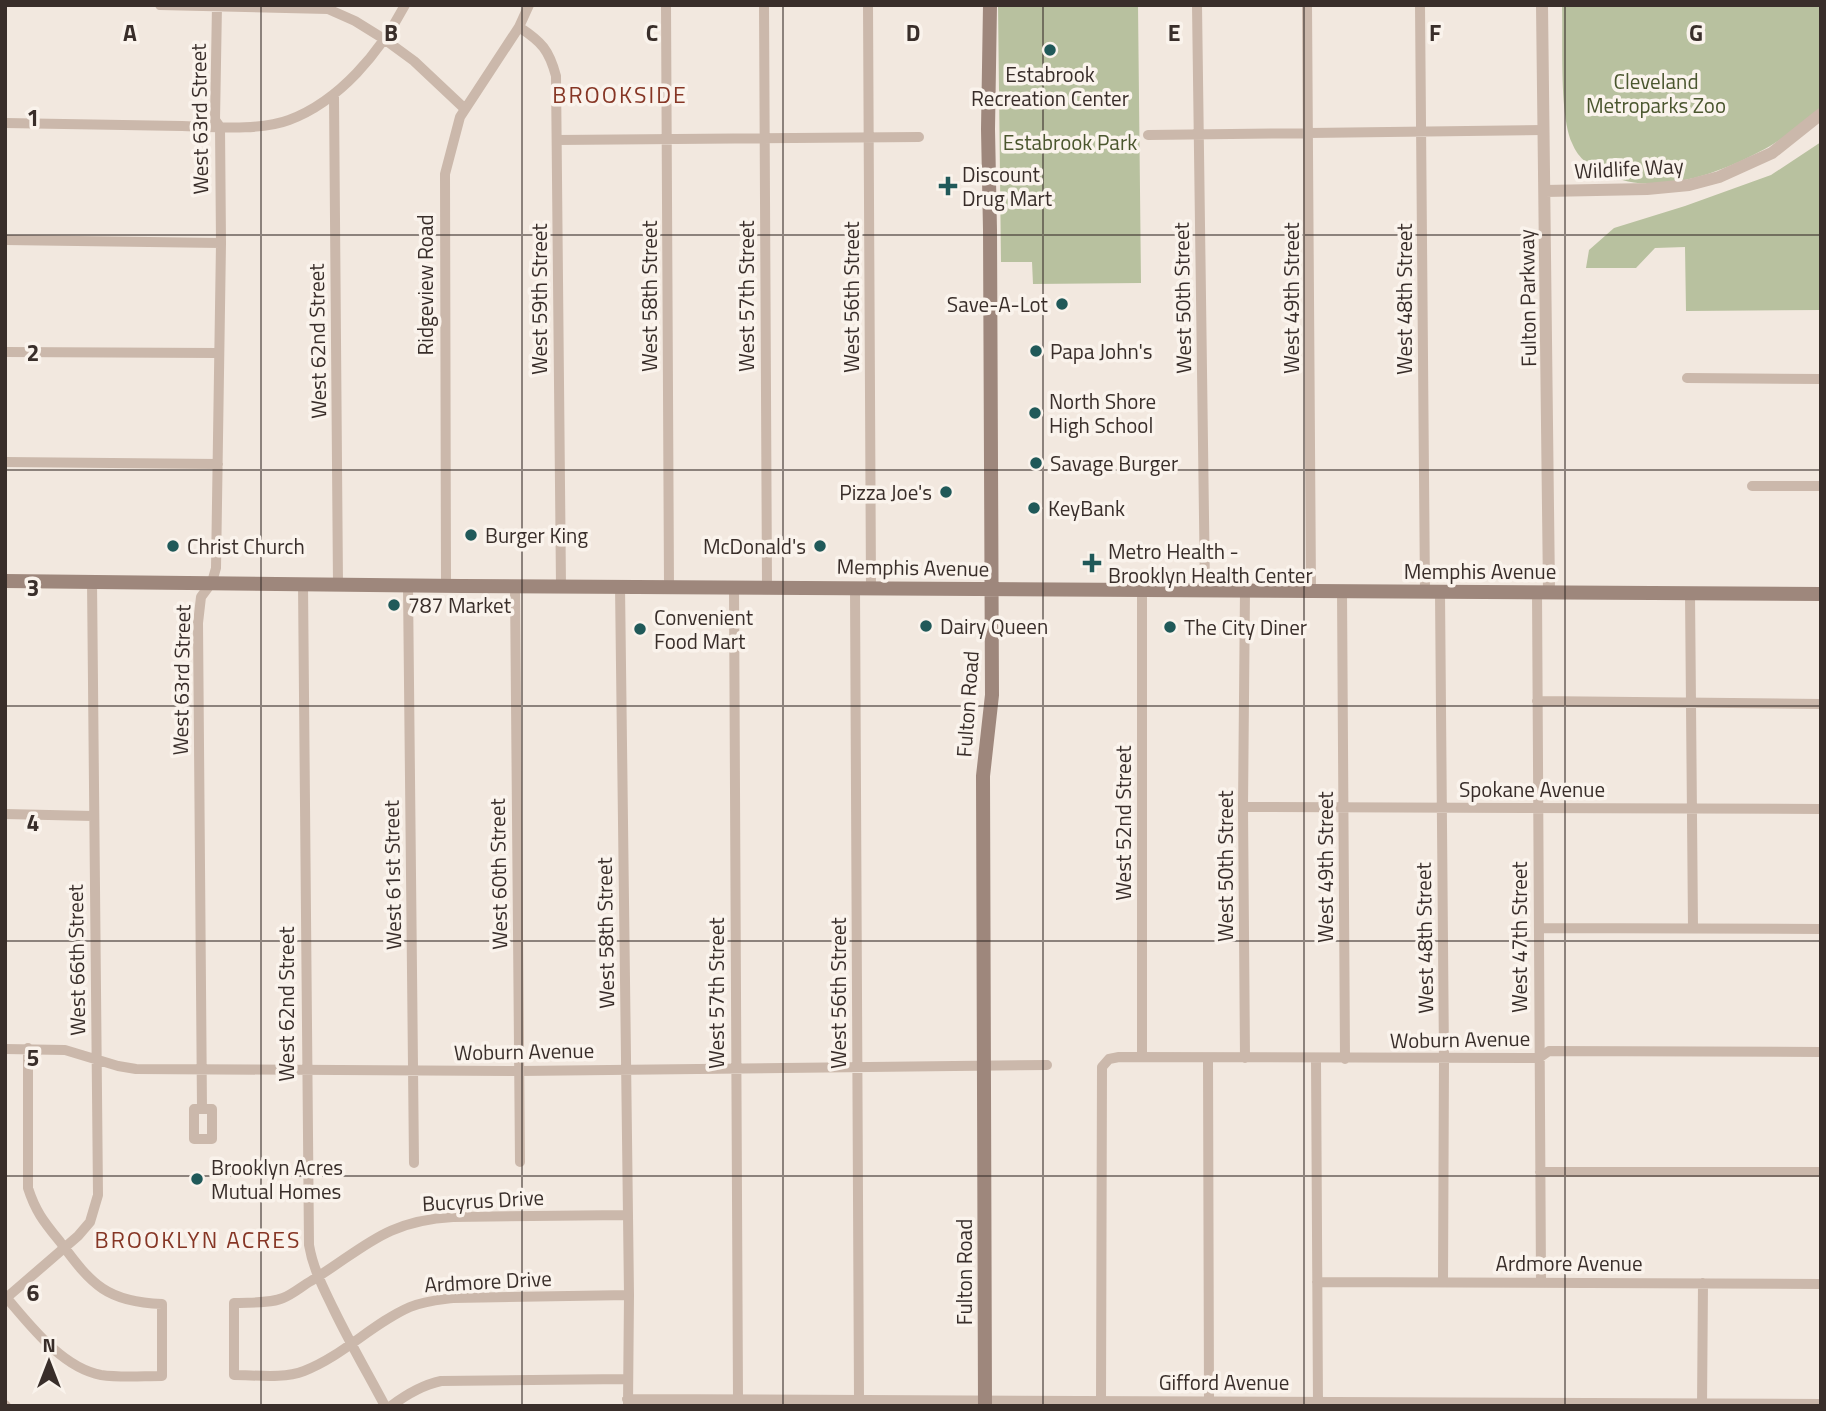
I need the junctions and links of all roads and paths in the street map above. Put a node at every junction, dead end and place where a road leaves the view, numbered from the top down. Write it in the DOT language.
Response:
graph roads {
  1 [pos="160,5"];
  2 [pos="405,5"];
  3 [pos="529,5"];
  4 [pos="666,5"];
  5 [pos="764,5"];
  6 [pos="868,5"];
  7 [pos="990,5"];
  8 [pos="1197,5"];
  9 [pos="1307,5"];
  10 [pos="1420,5"];
  11 [pos="1542,5"];
  12 [pos="217,6"];
  13 [pos="519,27"];
  14 [pos="384,38"];
  15 [pos="334,97"];
  16 [pos="465,109"];
  17 [pos="1821,114"];
  18 [pos="5,123"];
  19 [pos="220,127"];
  20 [pos="1422,130"];
  21 [pos="1543,130"];
  22 [pos="1310,132"];
  23 [pos="1199,134"];
  24 [pos="1148,135"];
  25 [pos="919,137"];
  26 [pos="869,138"];
  27 [pos="765,139"];
  28 [pos="557,140"];
  29 [pos="666,140"];
  30 [pos="1545,191"];
  31 [pos="5,240"];
  32 [pos="221,243"];
  33 [pos="5,352"];
  34 [pos="218,354"];
  35 [pos="1687,378"];
  36 [pos="1821,379"];
  37 [pos="5,462"];
  38 [pos="218,464"];
  39 [pos="1752,486"];
  40 [pos="1821,486"];
  41 [pos="5,581"];
  42 [pos="92,581"];
  43 [pos="212,582"];
  44 [pos="303,584"];
  45 [pos="338,585"];
  46 [pos="408,586"];
  47 [pos="446,586"];
  48 [pos="561,586"];
  49 [pos="620,586"];
  50 [pos="669,586"];
  51 [pos="515,587"];
  52 [pos="734,587"];
  53 [pos="767,587"];
  54 [pos="855,588"];
  55 [pos="871,588"];
  56 [pos="992,589"];
  57 [pos="1142,589"];
  58 [pos="1205,590"];
  59 [pos="1245,590"];
  60 [pos="1311,591"];
  61 [pos="1342,591"];
  62 [pos="1543,591"];
  63 [pos="1425,593"];
  64 [pos="1440,593"];
  65 [pos="1690,593"];
  66 [pos="1821,594"];
  67 [pos="1537,701"];
  68 [pos="1690,703"];
  69 [pos="1821,704"];
  70 [pos="1243,807"];
  71 [pos="1344,808"];
  72 [pos="1442,808"];
  73 [pos="1537,808"];
  74 [pos="1690,808"];
  75 [pos="1821,810"];
  76 [pos="5,814"];
  77 [pos="93,816"];
  78 [pos="1539,928"];
  79 [pos="1693,928"];
  80 [pos="1821,929"];
  81 [pos="28,1048"];
  82 [pos="5,1049"];
  83 [pos="1821,1052"];
  84 [pos="1142,1057"];
  85 [pos="1208,1058"];
  86 [pos="1245,1058"];
  87 [pos="1539,1058"];
  88 [pos="96,1059"];
  89 [pos="1316,1059"];
  90 [pos="1345,1059"];
  91 [pos="1444,1059"];
  92 [pos="984,1065"];
  93 [pos="1047,1065"];
  94 [pos="858,1066"];
  95 [pos="736,1067"];
  96 [pos="201,1069"];
  97 [pos="626,1069"];
  98 [pos="306,1071"];
  99 [pos="413,1071"];
  100 [pos="520,1071"];
  101 [pos="202,1109"];
  102 [pos="520,1162"];
  103 [pos="414,1163"];
  104 [pos="1540,1172"];
  105 [pos="1821,1172"];
  106 [pos="626,1214"];
  107 [pos="65,1249"];
  108 [pos="318,1277"];
  109 [pos="1317,1282"];
  110 [pos="1443,1282"];
  111 [pos="1541,1282"];
  112 [pos="1703,1283"];
  113 [pos="1821,1284"];
  114 [pos="629,1296"];
  115 [pos="6,1298"];
  116 [pos="234,1341"];
  117 [pos="351,1343"];
  118 [pos="627,1379"];
  119 [pos="738,1399"];
  120 [pos="859,1399"];
  121 [pos="1101,1401"];
  122 [pos="1209,1401"];
  123 [pos="627,1402"];
  124 [pos="985,1402"];
  125 [pos="1317,1403"];
  126 [pos="1702,1404"];
  127 [pos="1821,1404"];
  128 [pos="385,1406"];
  129 [pos="391,1406"];
  1 -- 12 [label="street"];
  2 -- 14 [label="street"];
  3 -- 13 [label="street, Ridgeview Road"];
  4 -- 29 [label="street, West 58th Street"];
  5 -- 27 [label="street, West 57th Street"];
  6 -- 26 [label="street, West 56th Street"];
  7 -- 56 [label="main road, Fulton Road"];
  8 -- 23 [label="street, West 50th Street"];
  9 -- 22 [label="street, West 49th Street"];
  10 -- 20 [label="street, West 48th Street"];
  11 -- 21 [label="street, Fulton Parkway"];
  12 -- 14 [label="street"];
  12 -- 19 [label="street, West 63rd Street"];
  13 -- 16 [label="street, Ridgeview Road"];
  13 -- 28 [label="street, West 59th Street"];
  14 -- 15 [label="street"];
  14 -- 16 [label="street"];
  15 -- 19 [label="street"];
  15 -- 45 [label="street, West 62nd Street"];
  16 -- 47 [label="street, Ridgeview Road"];
  17 -- 30 [label="street, Wildlife Way"];
  18 -- 19 [label="street"];
  19 -- 32 [label="street, West 63rd Street"];
  20 -- 21 [label="street"];
  20 -- 22 [label="street"];
  20 -- 63 [label="street, West 48th Street"];
  21 -- 30 [label="street, Fulton Parkway"];
  22 -- 23 [label="street"];
  22 -- 60 [label="street, West 49th Street"];
  23 -- 24 [label="street"];
  23 -- 58 [label="street, West 50th Street"];
  25 -- 26 [label="street"];
  26 -- 27 [label="street"];
  26 -- 55 [label="street, West 56th Street"];
  27 -- 29 [label="street"];
  27 -- 53 [label="street, West 57th Street"];
  28 -- 29 [label="street"];
  28 -- 48 [label="street, West 59th Street"];
  29 -- 50 [label="street, West 58th Street"];
  30 -- 62 [label="street, Fulton Parkway"];
  31 -- 32 [label="street"];
  32 -- 34 [label="street, West 63rd Street"];
  33 -- 34 [label="street"];
  34 -- 38 [label="street, West 63rd Street"];
  35 -- 36 [label="street"];
  37 -- 38 [label="street"];
  38 -- 43 [label="street, West 63rd Street"];
  39 -- 40 [label="street"];
  41 -- 42 [label="main road, Memphis Avenue"];
  42 -- 43 [label="main road, Memphis Avenue"];
  42 -- 77 [label="street, West 66th Street"];
  43 -- 44 [label="main road, Memphis Avenue"];
  43 -- 96 [label="street, West 63rd Street"];
  44 -- 45 [label="main road, Memphis Avenue"];
  44 -- 98 [label="street, West 62nd Street"];
  45 -- 46 [label="main road, Memphis Avenue"];
  46 -- 47 [label="main road, Memphis Avenue"];
  46 -- 99 [label="street, West 61st Street"];
  47 -- 51 [label="main road, Memphis Avenue"];
  48 -- 49 [label="main road, Memphis Avenue"];
  48 -- 51 [label="main road, Memphis Avenue"];
  49 -- 50 [label="main road, Memphis Avenue"];
  49 -- 97 [label="street, West 58th Street"];
  50 -- 52 [label="main road, Memphis Avenue"];
  51 -- 100 [label="street, West 60th Street"];
  52 -- 53 [label="main road, Memphis Avenue"];
  52 -- 95 [label="street, West 57th Street"];
  53 -- 54 [label="main road, Memphis Avenue"];
  54 -- 55 [label="main road, Memphis Avenue"];
  54 -- 94 [label="street, West 56th Street"];
  55 -- 56 [label="main road, Memphis Avenue"];
  56 -- 57 [label="main road, Memphis Avenue"];
  56 -- 92 [label="main road, Fulton Road"];
  57 -- 58 [label="main road, Memphis Avenue"];
  57 -- 84 [label="street, West 52nd Street"];
  58 -- 59 [label="main road, Memphis Avenue"];
  59 -- 60 [label="main road, Memphis Avenue"];
  59 -- 70 [label="street, West 50th Street"];
  60 -- 61 [label="main road, Memphis Avenue"];
  61 -- 63 [label="main road, Memphis Avenue"];
  61 -- 71 [label="street, West 49th Street"];
  62 -- 64 [label="main road, Memphis Avenue"];
  62 -- 65 [label="main road, Memphis Avenue"];
  62 -- 67 [label="street, West 47th Street"];
  63 -- 64 [label="main road, Memphis Avenue"];
  64 -- 72 [label="street, West 48th Street"];
  65 -- 66 [label="main road, Memphis Avenue"];
  65 -- 68 [label="street"];
  67 -- 68 [label="street"];
  67 -- 73 [label="street, West 47th Street"];
  68 -- 69 [label="street"];
  68 -- 74 [label="street"];
  70 -- 71 [label="street, Spokane Avenue"];
  70 -- 86 [label="street, West 50th Street"];
  71 -- 72 [label="street, Spokane Avenue"];
  71 -- 90 [label="street, West 49th Street"];
  72 -- 73 [label="street, Spokane Avenue"];
  72 -- 91 [label="street, West 48th Street"];
  73 -- 74 [label="street, Spokane Avenue"];
  73 -- 78 [label="street, West 47th Street"];
  74 -- 75 [label="street, Spokane Avenue"];
  74 -- 79 [label="street"];
  76 -- 77 [label="street"];
  77 -- 88 [label="street, West 66th Street"];
  78 -- 79 [label="street"];
  78 -- 87 [label="street, West 47th Street"];
  79 -- 80 [label="street"];
  81 -- 82 [label="street, Woburn Avenue"];
  81 -- 88 [label="street, Woburn Avenue"];
  81 -- 107 [label="street"];
  83 -- 87 [label="street, Woburn Avenue"];
  84 -- 85 [label="street, Woburn Avenue"];
  84 -- 121 [label="street, Woburn Avenue"];
  85 -- 86 [label="street, Woburn Avenue"];
  85 -- 122 [label="street"];
  86 -- 89 [label="street, Woburn Avenue"];
  87 -- 91 [label="street, Woburn Avenue"];
  87 -- 104 [label="street, West 47th Street"];
  88 -- 96 [label="street, Woburn Avenue"];
  88 -- 107 [label="street, West 66th Street"];
  89 -- 90 [label="street, Woburn Avenue"];
  89 -- 109 [label="street"];
  90 -- 91 [label="street, Woburn Avenue"];
  91 -- 110 [label="street, West 48th Street"];
  92 -- 93 [label="street, Woburn Avenue"];
  92 -- 94 [label="street, Woburn Avenue"];
  92 -- 124 [label="main road, Fulton Road"];
  94 -- 95 [label="street, Woburn Avenue"];
  94 -- 120 [label="street, West 56th Street"];
  95 -- 97 [label="street, Woburn Avenue"];
  95 -- 119 [label="street, West 57th Street"];
  96 -- 98 [label="street, Woburn Avenue"];
  96 -- 101 [label="street, West 63rd Street"];
  97 -- 100 [label="street, Woburn Avenue"];
  97 -- 106 [label="street, West 58th Street"];
  98 -- 99 [label="street, Woburn Avenue"];
  98 -- 108 [label="street, West 62nd Street"];
  99 -- 100 [label="street, Woburn Avenue"];
  99 -- 103 [label="street, West 61st Street"];
  100 -- 102 [label="street, West 60th Street"];
  104 -- 105 [label="street"];
  104 -- 111 [label="street, West 47th Street"];
  106 -- 108 [label="street, Bucyrus Drive"];
  106 -- 114 [label="street, West 58th Street"];
  107 -- 115 [label="street, West 66th Street"];
  107 -- 115 [label="street"];
  108 -- 116 [label="street, Bucyrus Drive"];
  108 -- 117 [label="street, West 62nd Street"];
  109 -- 110 [label="street, Ardmore Avenue"];
  109 -- 125 [label="street"];
  110 -- 111 [label="street, Ardmore Avenue"];
  111 -- 112 [label="street, Ardmore Avenue"];
  112 -- 113 [label="street, Ardmore Avenue"];
  112 -- 126 [label="street"];
  114 -- 117 [label="street, Ardmore Drive"];
  114 -- 118 [label="street, West 58th Street"];
  116 -- 117 [label="street, Ardmore Drive"];
  117 -- 128 [label="street, West 62nd Street"];
  118 -- 123 [label="street, West 58th Street"];
  118 -- 129 [label="street"];
  119 -- 120 [label="street, Gifford Avenue"];
  119 -- 123 [label="street, Gifford Avenue"];
  120 -- 124 [label="street, Gifford Avenue"];
  121 -- 122 [label="street, Gifford Avenue"];
  121 -- 124 [label="street, Gifford Avenue"];
  122 -- 125 [label="street, Gifford Avenue"];
  125 -- 126 [label="street, Gifford Avenue"];
  126 -- 127 [label="street, Gifford Avenue"];
}
